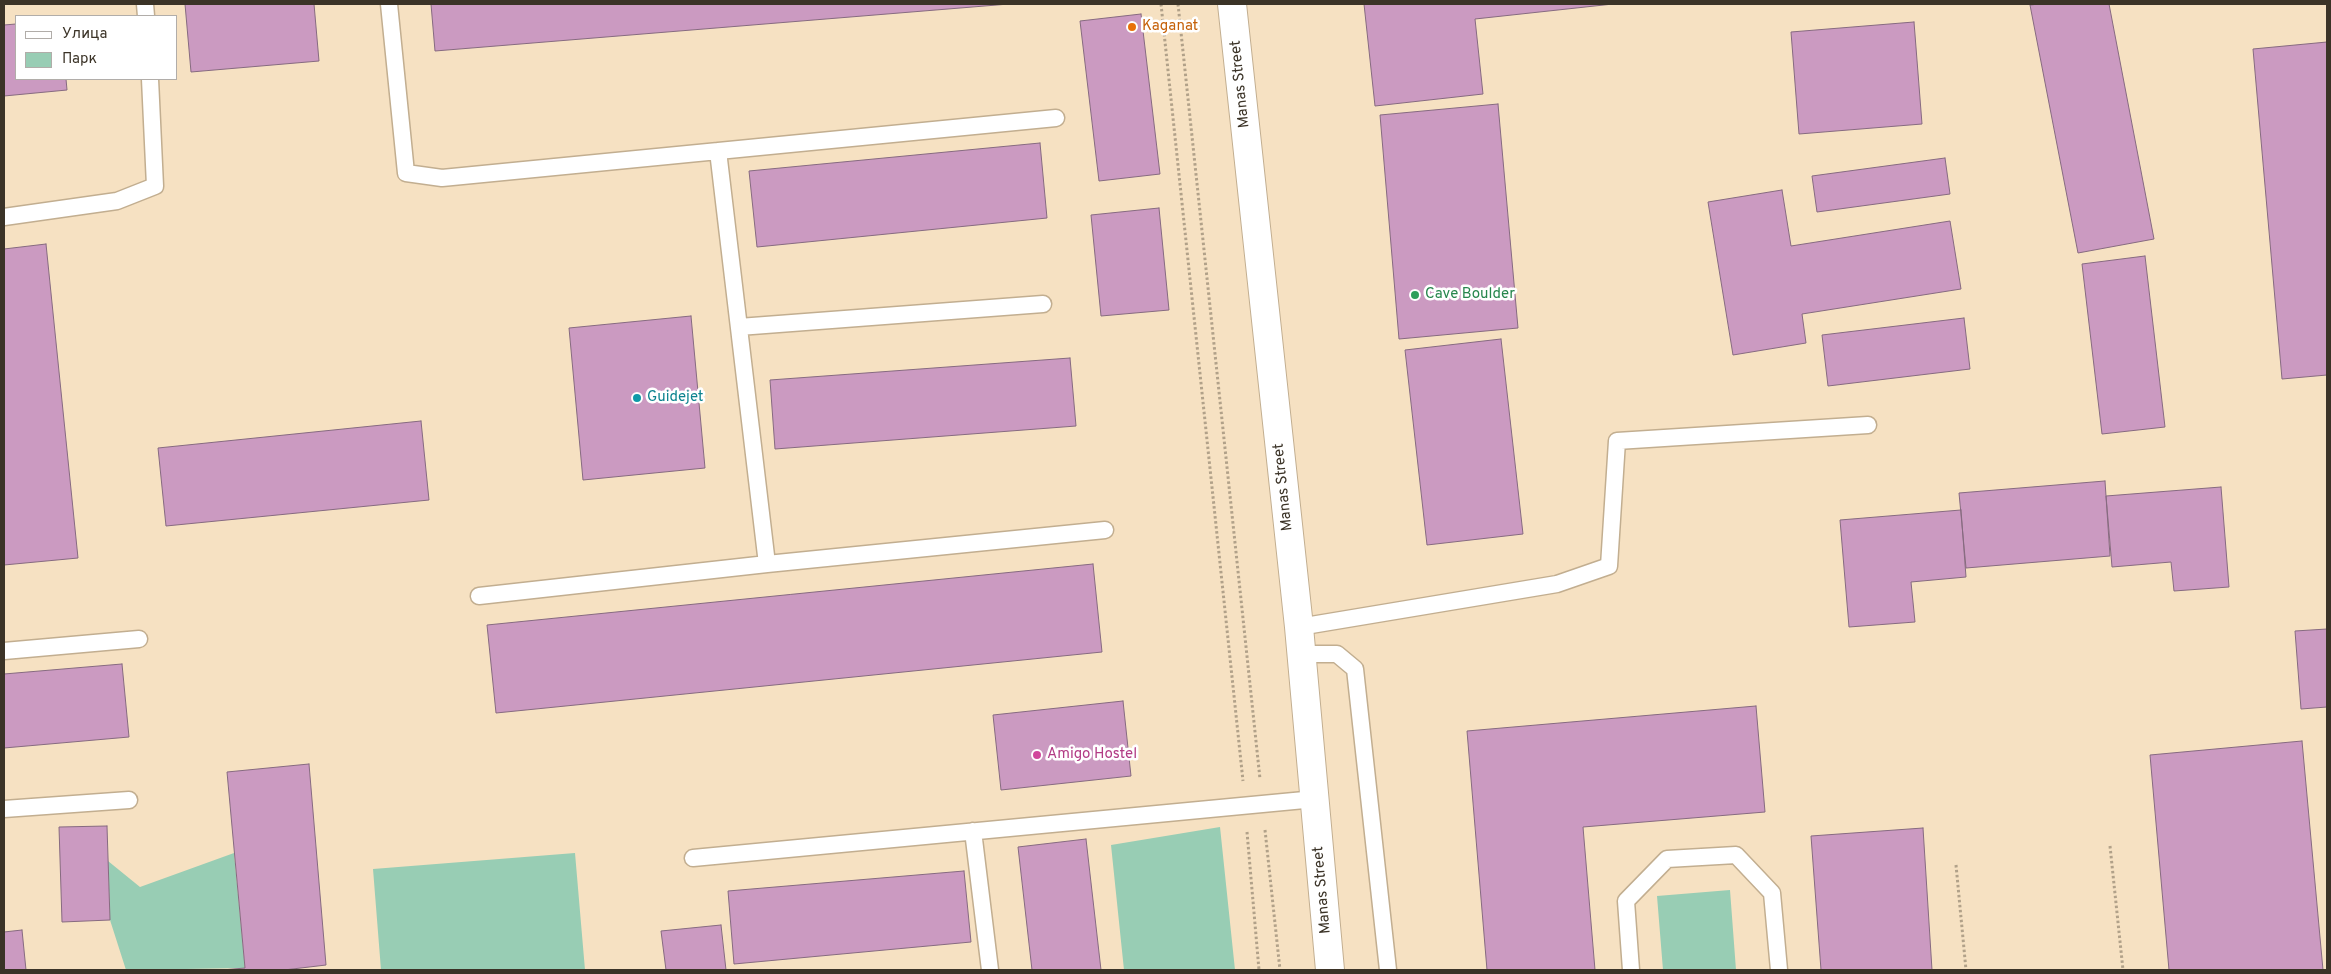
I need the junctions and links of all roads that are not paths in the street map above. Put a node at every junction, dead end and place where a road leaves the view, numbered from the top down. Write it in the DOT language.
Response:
graph roads {
  1 [pos="389,4"];
  2 [pos="1232,4"];
  3 [pos="150,80"];
  4 [pos="1056,118"];
  5 [pos="718,152"];
  6 [pos="4,217"];
  7 [pos="1043,304"];
  8 [pos="739,327"];
  9 [pos="1868,425"];
  10 [pos="1105,530"];
  11 [pos="767,564"];
  12 [pos="480,596"];
  13 [pos="1298,628"];
  14 [pos="139,639"];
  15 [pos="4,651"];
  16 [pos="1301,654"];
  17 [pos="1315,799"];
  18 [pos="128,800"];
  19 [pos="4,809"];
  20 [pos="973,831"];
  21 [pos="693,858"];
  22 [pos="990,970"];
  23 [pos="1330,970"];
  24 [pos="1388,970"];
  25 [pos="1631,970"];
  26 [pos="1779,970"];
  1 -- 5 [label="lane"];
  2 -- 13 [label="street, Manas Street"];
  3 -- 6 [label="lane"];
  4 -- 5 [label="lane"];
  5 -- 8 [label="lane"];
  7 -- 8 [label="lane"];
  8 -- 11 [label="lane"];
  9 -- 13 [label="lane"];
  10 -- 11 [label="lane"];
  11 -- 12 [label="lane"];
  13 -- 16 [label="street, Manas Street"];
  14 -- 15 [label="lane"];
  16 -- 17 [label="street, Manas Street"];
  16 -- 24 [label="lane"];
  17 -- 20 [label="lane"];
  17 -- 23 [label="street, Manas Street"];
  18 -- 19 [label="lane"];
  20 -- 21 [label="lane"];
  20 -- 22 [label="lane"];
  25 -- 26 [label="lane"];
}
